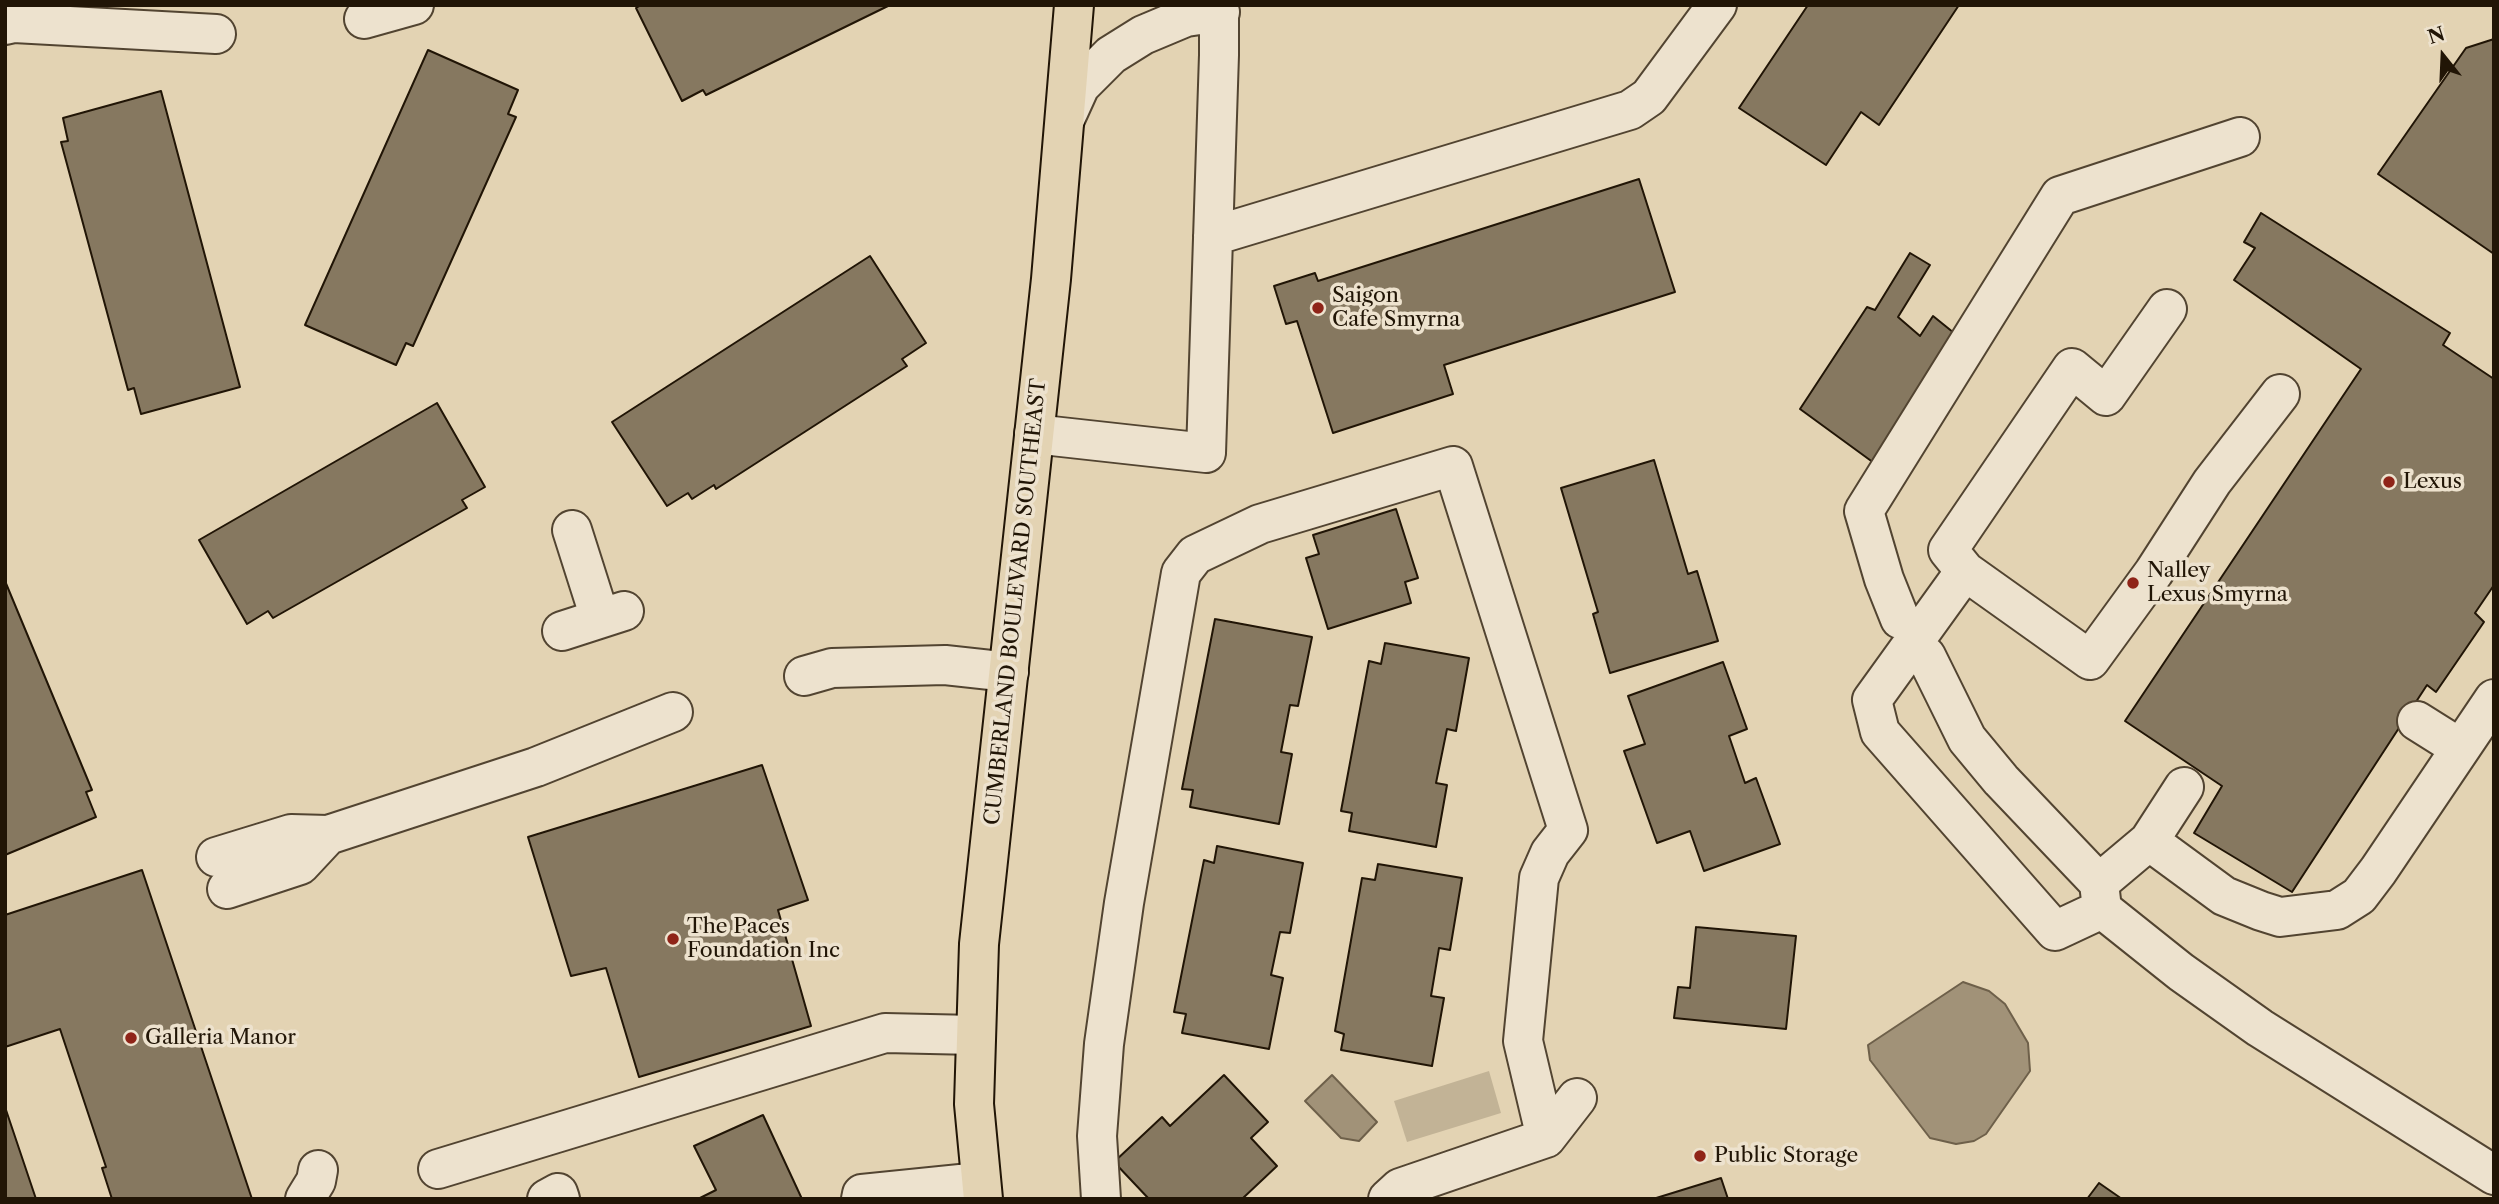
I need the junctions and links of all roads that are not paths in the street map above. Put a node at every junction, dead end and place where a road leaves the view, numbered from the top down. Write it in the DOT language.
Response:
graph roads {
  1 [pos="414,5"];
  2 [pos="1074,5"];
  3 [pos="1717,5"];
  4 [pos="1197,10"];
  5 [pos="364,19"];
  6 [pos="5,25"];
  7 [pos="216,34"];
  8 [pos="1065,119"];
  9 [pos="2240,137"];
  10 [pos="1213,236"];
  11 [pos="2168,309"];
  12 [pos="2280,394"];
  13 [pos="1034,434"];
  14 [pos="572,530"];
  15 [pos="1965,570"];
  16 [pos="1900,620"];
  17 [pos="562,631"];
  18 [pos="1926,656"];
  19 [pos="1009,673"];
  20 [pos="804,676"];
  21 [pos="2494,699"];
  22 [pos="673,712"];
  23 [pos="2417,721"];
  24 [pos="2460,748"];
  25 [pos="2184,787"];
  26 [pos="2149,841"];
  27 [pos="222,873"];
  28 [pos="2100,896"];
  29 [pos="975,1035"];
  30 [pos="1577,1098"];
  31 [pos="1546,1138"];
  32 [pos="438,1169"];
  33 [pos="2494,1175"];
  34 [pos="982,1190"];
  35 [pos="547,1199"];
  36 [pos="560,1199"];
  37 [pos="861,1199"];
  38 [pos="1101,1199"];
  39 [pos="1388,1199"];
  1 -- 5 [label="lane"];
  2 -- 8 [label="main road, CUMBERLAND BOULEVARD SOUTHEAST"];
  3 -- 10 [label="lane"];
  4 -- 8 [label="lane"];
  4 -- 10 [label="lane"];
  6 -- 7 [label="lane"];
  8 -- 13 [label="main road, CUMBERLAND BOULEVARD SOUTHEAST"];
  9 -- 16 [label="lane"];
  10 -- 13 [label="lane"];
  11 -- 15 [label="lane"];
  12 -- 15 [label="lane"];
  13 -- 19 [label="main road, CUMBERLAND BOULEVARD SOUTHEAST"];
  14 -- 17 [label="lane"];
  15 -- 28 [label="lane"];
  18 -- 28 [label="lane"];
  19 -- 20 [label="lane"];
  19 -- 29 [label="main road, CUMBERLAND BOULEVARD SOUTHEAST"];
  21 -- 24 [label="lane"];
  22 -- 27 [label="lane"];
  23 -- 24 [label="lane"];
  24 -- 26 [label="lane"];
  25 -- 26 [label="lane"];
  26 -- 28 [label="lane"];
  28 -- 33 [label="lane"];
  29 -- 32 [label="lane"];
  29 -- 34 [label="main road, CUMBERLAND BOULEVARD SOUTHEAST"];
  30 -- 31 [label="lane"];
  31 -- 38 [label="lane"];
  31 -- 39 [label="lane"];
  34 -- 37 [label="lane"];
  35 -- 36 [label="lane"];
}
